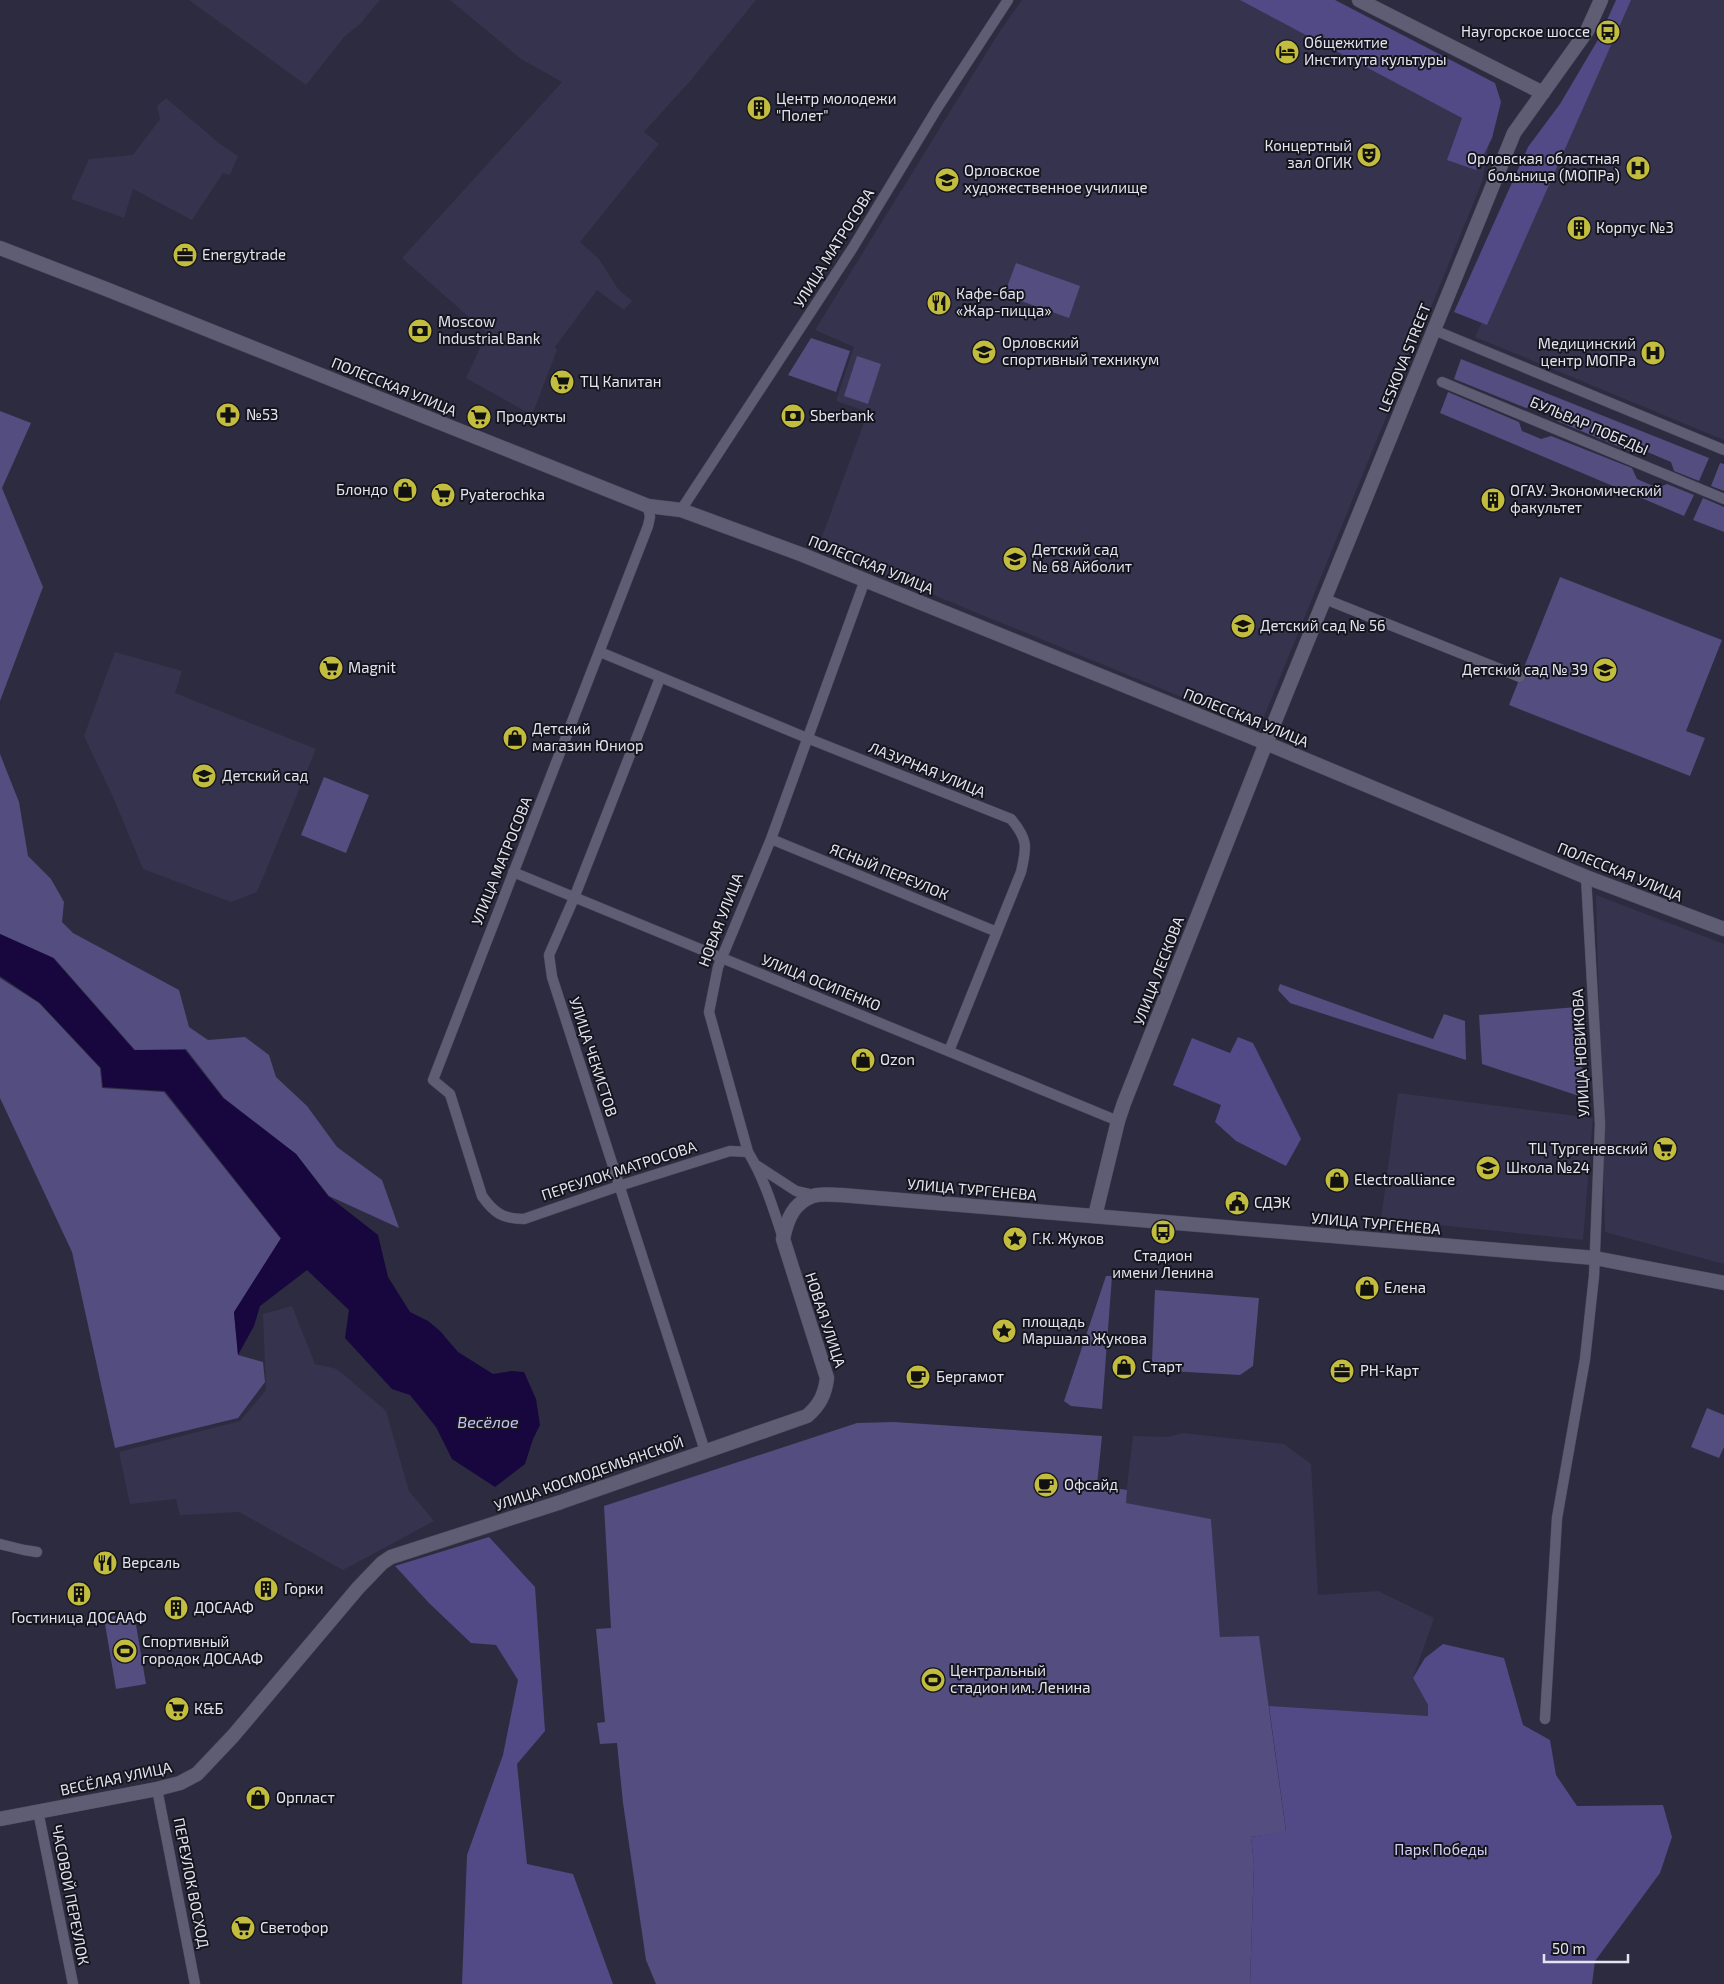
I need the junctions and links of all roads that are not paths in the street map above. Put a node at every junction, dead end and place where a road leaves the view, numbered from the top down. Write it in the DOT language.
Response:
graph roads {
  1 [pos="1008,0"];
  2 [pos="1359,0"];
  3 [pos="1601,0"];
  4 [pos="1543,93"];
  5 [pos="0,248"];
  6 [pos="1434,330"];
  7 [pos="1442,382"];
  8 [pos="1724,450"];
  9 [pos="1724,499"];
  10 [pos="648,506"];
  11 [pos="681,510"];
  12 [pos="865,580"];
  13 [pos="1325,599"];
  14 [pos="600,652"];
  15 [pos="1520,677"];
  16 [pos="660,678"];
  17 [pos="807,738"];
  18 [pos="1266,743"];
  19 [pos="771,840"];
  20 [pos="513,872"];
  21 [pos="1586,877"];
  22 [pos="574,898"];
  23 [pos="1724,929"];
  24 [pos="997,932"];
  25 [pos="721,958"];
  26 [pos="949,1052"];
  27 [pos="1118,1120"];
  28 [pos="748,1152"];
  29 [pos="756,1164"];
  30 [pos="619,1186"];
  31 [pos="814,1195"];
  32 [pos="501,1215"];
  33 [pos="1095,1216"];
  34 [pos="783,1239"];
  35 [pos="1595,1258"];
  36 [pos="1724,1283"];
  37 [pos="807,1416"];
  38 [pos="705,1451"];
  39 [pos="0,1544"];
  40 [pos="37,1552"];
  41 [pos="382,1563"];
  42 [pos="1545,1719"];
  43 [pos="157,1789"];
  44 [pos="38,1812"];
  45 [pos="0,1819"];
  46 [pos="73,1984"];
  47 [pos="195,1984"];
  1 -- 11 [label="street, УЛИЦА МАТРОСОВА"];
  2 -- 4 [label="street"];
  3 -- 4 [label="street, LESKOVA STREET"];
  4 -- 6 [label="street, LESKOVA STREET"];
  5 -- 10 [label="street, ПОЛЕССКАЯ УЛИЦА"];
  6 -- 8 [label="street, БУЛЬВАР ПОБЕДЫ"];
  6 -- 13 [label="street, LESKOVA STREET"];
  7 -- 9 [label="street, БУЛЬВАР ПОБЕДЫ"];
  10 -- 11 [label="street, ПОЛЕССКАЯ УЛИЦА"];
  10 -- 14 [label="street, УЛИЦА МАТРОСОВА"];
  11 -- 12 [label="street, ПОЛЕССКАЯ УЛИЦА"];
  12 -- 17 [label="street, НОВАЯ УЛИЦА"];
  12 -- 18 [label="street, ПОЛЕССКАЯ УЛИЦА"];
  13 -- 15 [label="street"];
  13 -- 18 [label="street, LESKOVA STREET"];
  14 -- 16 [label="street, ЛАЗУРНАЯ УЛИЦА"];
  14 -- 20 [label="street, УЛИЦА МАТРОСОВА"];
  16 -- 17 [label="street, ЛАЗУРНАЯ УЛИЦА"];
  16 -- 22 [label="street, УЛИЦА ЧЕКИСТОВ"];
  17 -- 19 [label="street, НОВАЯ УЛИЦА"];
  17 -- 24 [label="street, ЛАЗУРНАЯ УЛИЦА"];
  18 -- 21 [label="street, ПОЛЕССКАЯ УЛИЦА"];
  18 -- 27 [label="street, УЛИЦА ЛЕСКОВА"];
  19 -- 24 [label="street, ЯСНЫЙ ПЕРЕУЛОК"];
  19 -- 25 [label="street, НОВАЯ УЛИЦА"];
  20 -- 22 [label="street, УЛИЦА ОСИПЕНКО"];
  20 -- 32 [label="street, УЛИЦА МАТРОСОВА"];
  21 -- 23 [label="street, ПОЛЕССКАЯ УЛИЦА"];
  21 -- 35 [label="street, УЛИЦА НОВИКОВА"];
  22 -- 25 [label="street, УЛИЦА ОСИПЕНКО"];
  22 -- 30 [label="street, УЛИЦА ЧЕКИСТОВ"];
  24 -- 26 [label="street, ЛАЗУРНАЯ УЛИЦА"];
  25 -- 26 [label="street, УЛИЦА ОСИПЕНКО"];
  25 -- 28 [label="street, НОВАЯ УЛИЦА"];
  26 -- 27 [label="street, УЛИЦА ОСИПЕНКО"];
  27 -- 33 [label="street, УЛИЦА ЛЕСКОВА"];
  28 -- 29 [label="street, НОВАЯ УЛИЦА"];
  28 -- 30 [label="street, ПЕРЕУЛОК МАТРОСОВА"];
  29 -- 31 [label="street"];
  29 -- 34 [label="street, НОВАЯ УЛИЦА"];
  30 -- 32 [label="street, ПЕРЕУЛОК МАТРОСОВА"];
  30 -- 38 [label="street, УЛИЦА ЧЕКИСТОВ"];
  31 -- 33 [label="street, УЛИЦА ТУРГЕНЕВА"];
  31 -- 34 [label="street"];
  33 -- 35 [label="street, УЛИЦА ТУРГЕНЕВА"];
  34 -- 37 [label="street, НОВАЯ УЛИЦА"];
  35 -- 36 [label="street, УЛИЦА ТУРГЕНЕВА"];
  35 -- 42 [label="street, УЛИЦА НОВИКОВА"];
  37 -- 38 [label="street, УЛИЦА КОСМОДЕМЬЯНСКОЙ"];
  38 -- 41 [label="street, УЛИЦА КОСМОДЕМЬЯНСКОЙ"];
  39 -- 40 [label="street"];
  41 -- 43 [label="street, ВЕСЁЛАЯ УЛИЦА"];
  43 -- 44 [label="street, ВЕСЁЛАЯ УЛИЦА"];
  43 -- 47 [label="street, ПЕРЕУЛОК ВОСХОД"];
  44 -- 45 [label="street, ВЕСЁЛАЯ УЛИЦА"];
  44 -- 46 [label="street, ЧАСОВОЙ ПЕРЕУЛОК"];
}
